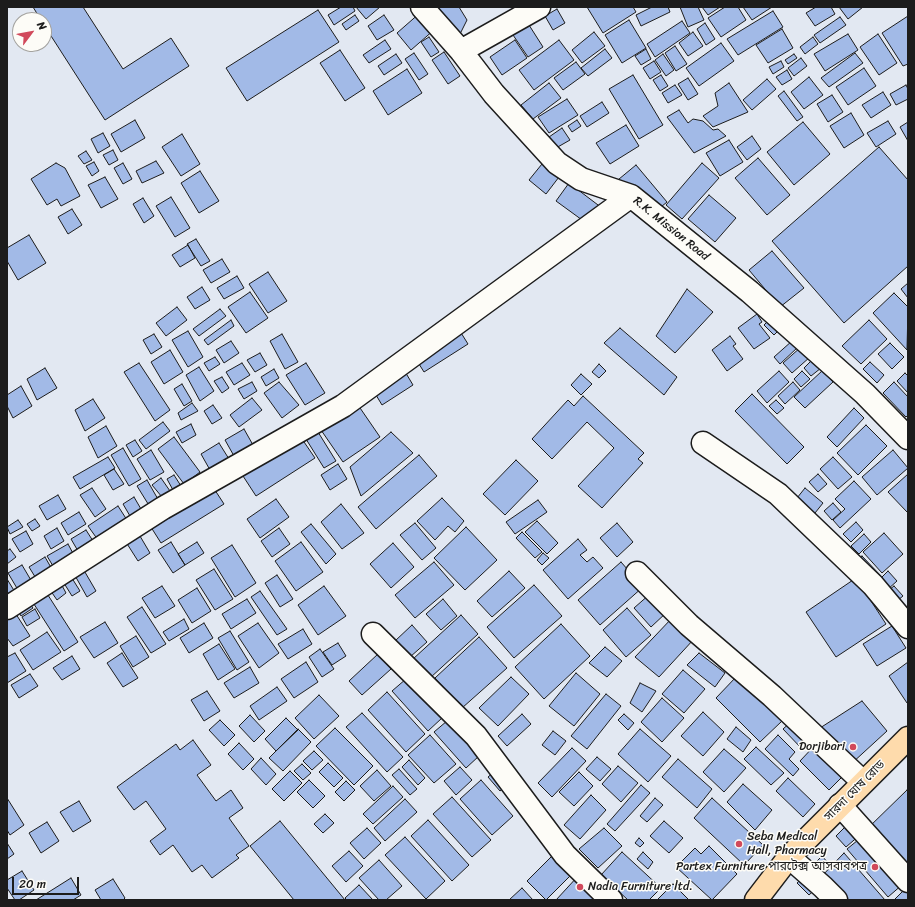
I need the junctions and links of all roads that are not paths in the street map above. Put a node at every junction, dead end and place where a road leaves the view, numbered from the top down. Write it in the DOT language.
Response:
graph roads {
  1 [pos="422,7"];
  2 [pos="539,7"];
  3 [pos="461,51"];
  4 [pos="631,196"];
  5 [pos="908,438"];
  6 [pos="703,443"];
  7 [pos="637,573"];
  8 [pos="7,608"];
  9 [pos="908,627"];
  10 [pos="373,634"];
  11 [pos="908,738"];
  12 [pos="863,782"];
  13 [pos="840,804"];
  14 [pos="789,857"];
  15 [pos="908,881"];
  16 [pos="611,900"];
  17 [pos="756,900"];
  18 [pos="836,900"];
  1 -- 3 [label="street, R.K. Mission Road"];
  2 -- 3 [label="street"];
  3 -- 4 [label="street, R.K. Mission Road"];
  4 -- 5 [label="street, R.K. Mission Road"];
  4 -- 8 [label="street"];
  6 -- 9 [label="street"];
  7 -- 12 [label="street"];
  10 -- 16 [label="street"];
  11 -- 12 [label="main road, সারদা ঘোষ রোড"];
  12 -- 13 [label="main road, সারদা ঘোষ রোড"];
  13 -- 14 [label="main road, সারদা ঘোষ রোড"];
  13 -- 15 [label="street"];
  14 -- 17 [label="main road, সারদা ঘোষ রোড"];
  14 -- 18 [label="street"];
}
